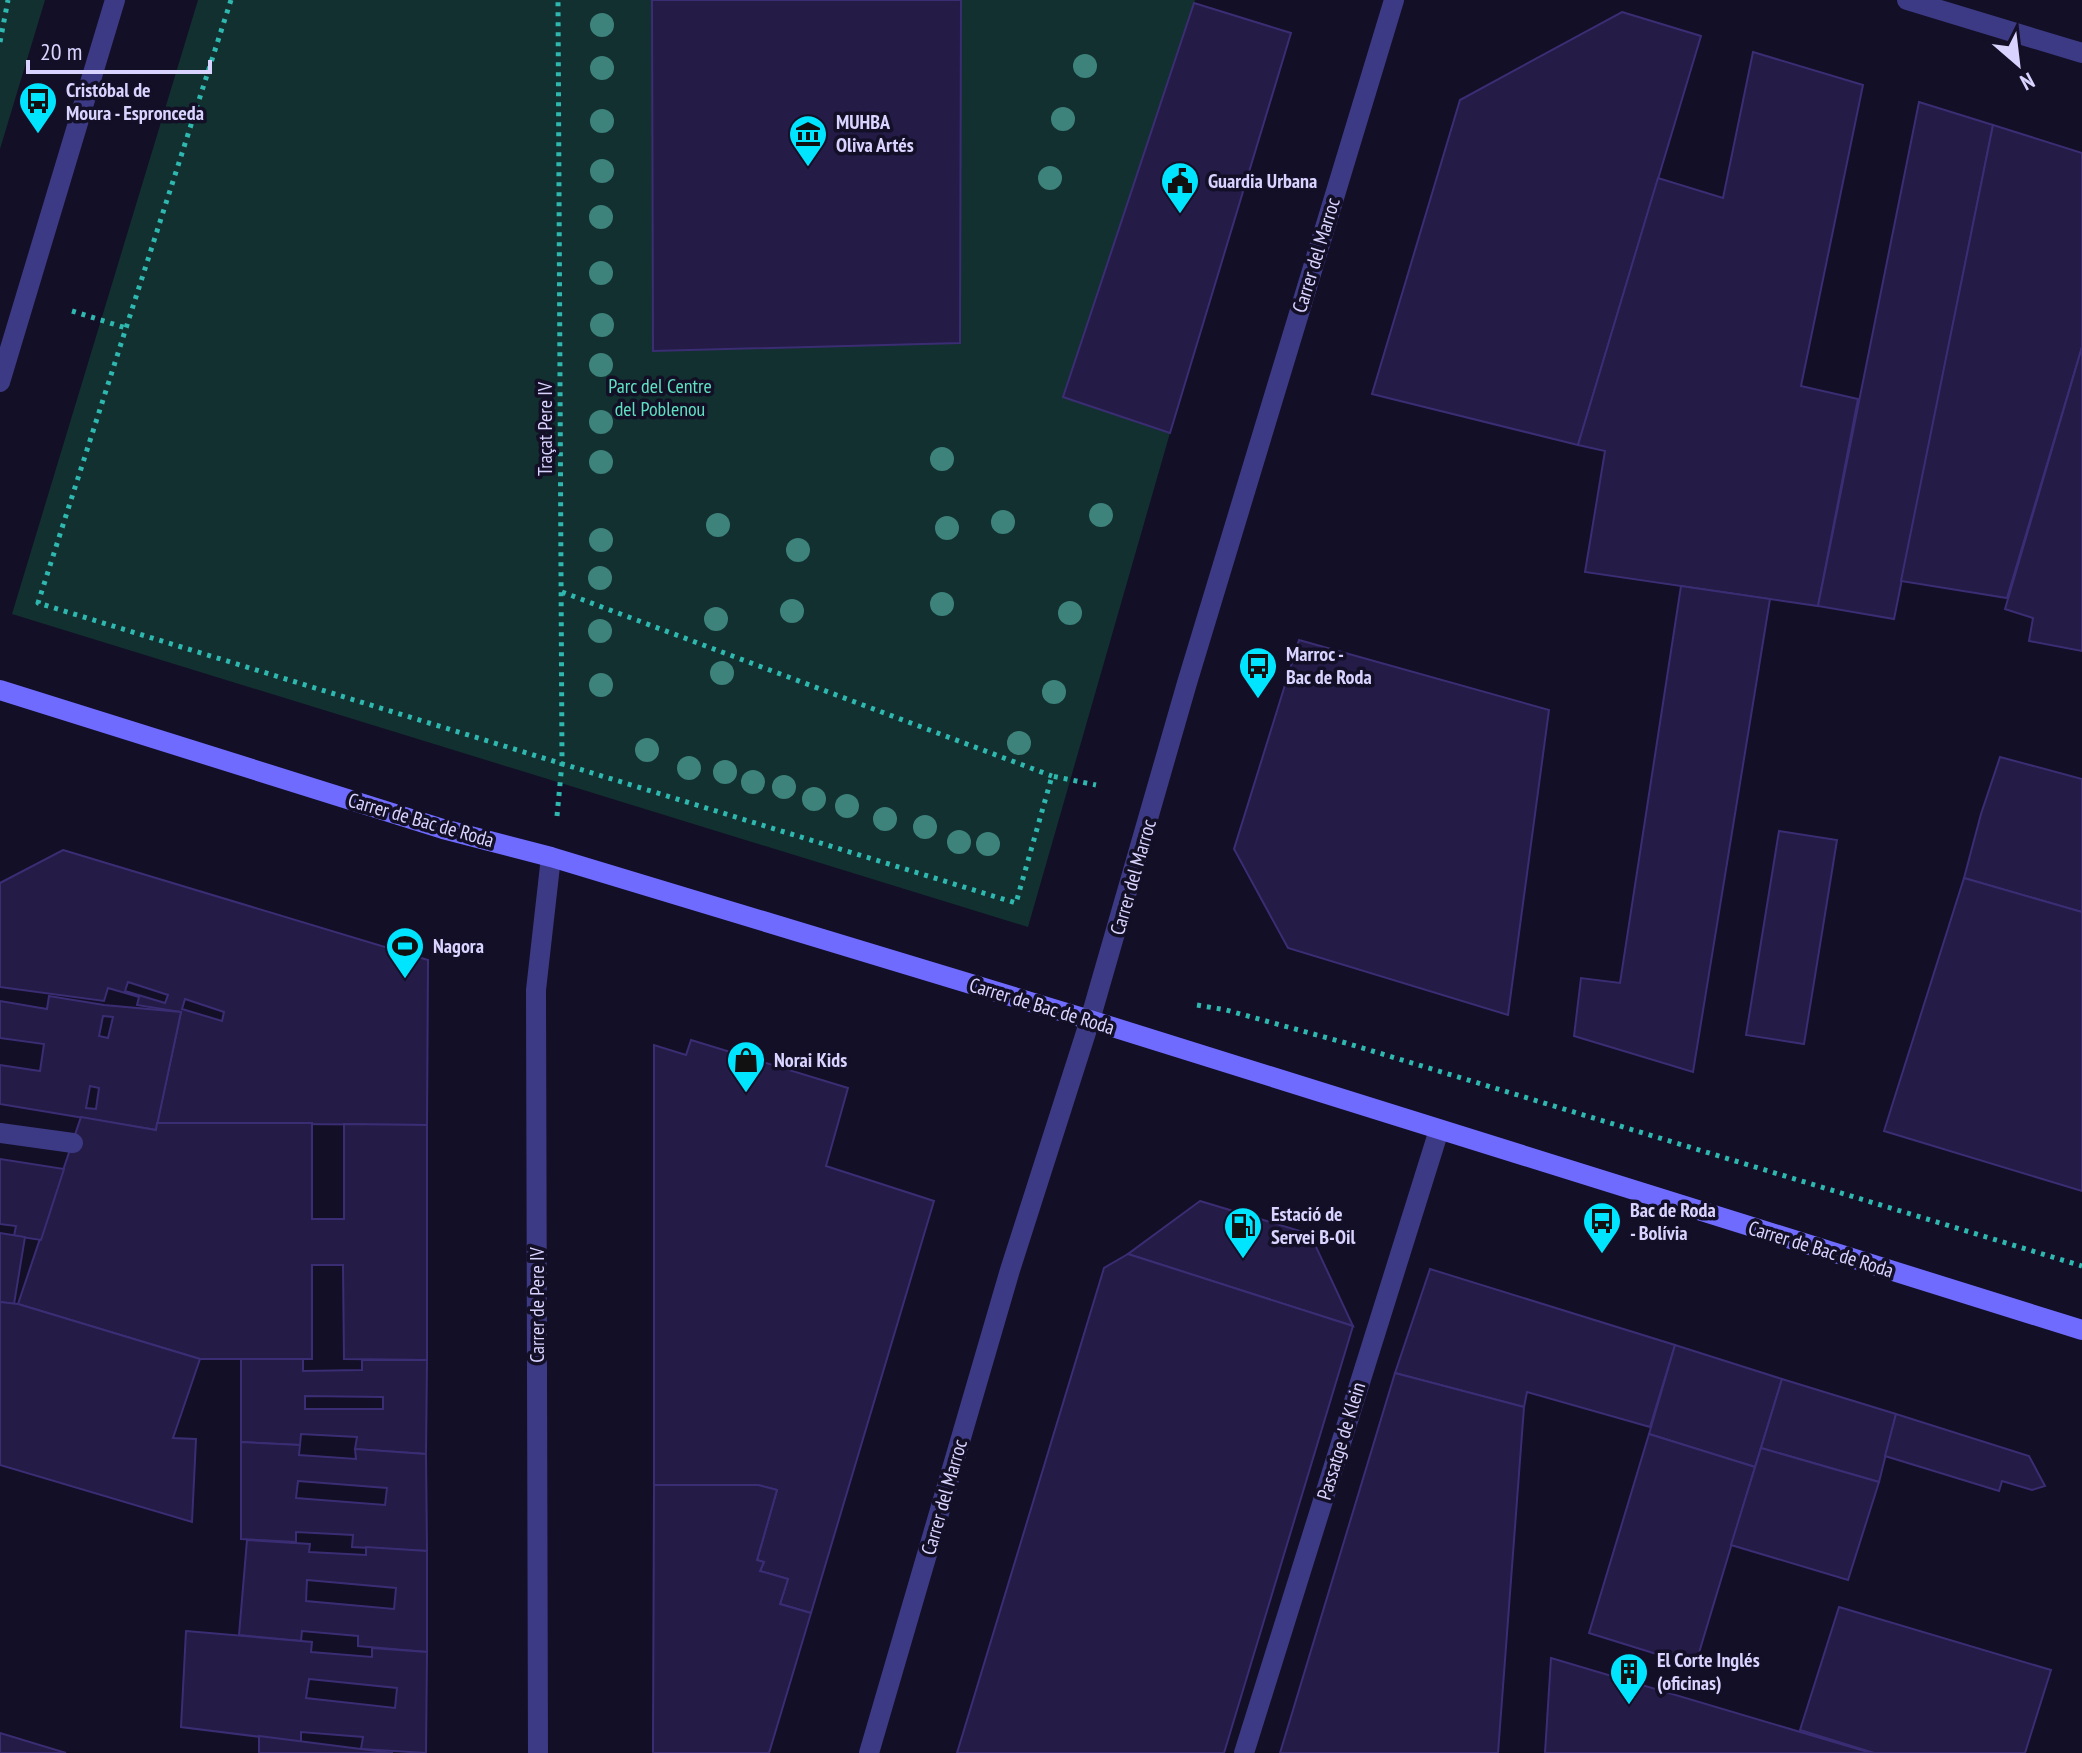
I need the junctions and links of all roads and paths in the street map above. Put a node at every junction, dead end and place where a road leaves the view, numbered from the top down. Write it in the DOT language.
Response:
graph roads {
  1 [pos="8,0"];
  2 [pos="115,0"];
  3 [pos="231,0"];
  4 [pos="558,0"];
  5 [pos="1394,0"];
  6 [pos="1907,0"];
  7 [pos="0,42"];
  8 [pos="2082,53"];
  9 [pos="72,311"];
  10 [pos="126,328"];
  11 [pos="0,382"];
  12 [pos="561,592"];
  13 [pos="0,690"];
  14 [pos="562,763"];
  15 [pos="1052,776"];
  16 [pos="1096,785"];
  17 [pos="551,857"];
  18 [pos="1226,1010"];
  19 [pos="1090,1020"];
  20 [pos="1439,1130"];
  21 [pos="0,1133"];
  22 [pos="73,1143"];
  23 [pos="2082,1266"];
  24 [pos="2082,1330"];
  25 [pos="538,1753"];
  26 [pos="869,1753"];
  27 [pos="1244,1753"];
  1 -- 7 [label="path"];
  2 -- 11 [label="street"];
  3 -- 10 [label="path"];
  4 -- 12 [label="path, Traçat Pere IV"];
  5 -- 19 [label="street, Carrer del Marroc"];
  6 -- 8 [label="street"];
  9 -- 10 [label="path"];
  10 -- 14 [label="path"];
  12 -- 14 [label="path, Traçat Pere IV"];
  12 -- 15 [label="path"];
  13 -- 17 [label="main road, Carrer de Bac de Roda"];
  14 -- 15 [label="path"];
  14 -- 17 [label="path, Traçat Pere IV"];
  15 -- 16 [label="path"];
  17 -- 19 [label="main road, Carrer de Bac de Roda"];
  17 -- 25 [label="street, Carrer de Pere IV"];
  18 -- 23 [label="path"];
  19 -- 20 [label="main road, Carrer de Bac de Roda"];
  19 -- 26 [label="street, Carrer del Marroc"];
  20 -- 24 [label="main road, Carrer de Bac de Roda"];
  20 -- 27 [label="street, Passatge de Klein"];
  21 -- 22 [label="street"];
}
